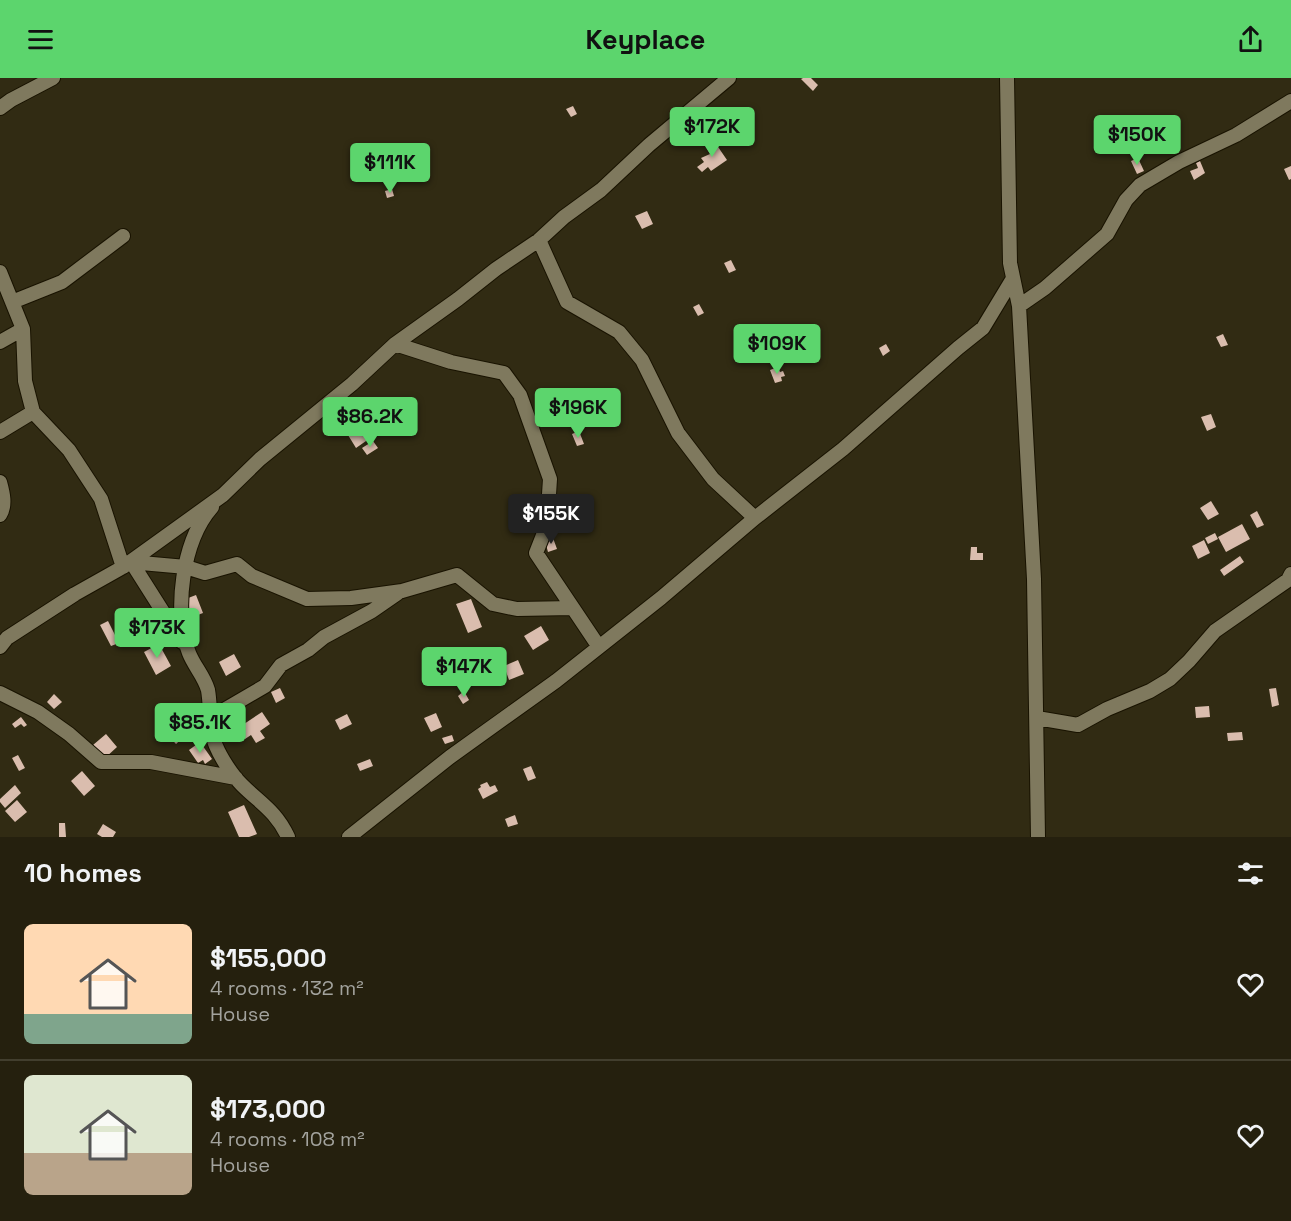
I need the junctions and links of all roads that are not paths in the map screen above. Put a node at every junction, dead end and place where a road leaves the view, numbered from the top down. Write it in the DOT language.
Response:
graph roads {
  1 [pos="54,78"];
  2 [pos="729,78"];
  3 [pos="1007,78"];
  4 [pos="1291,101"];
  5 [pos="0,108"];
  6 [pos="123,236"];
  7 [pos="539,240"];
  8 [pos="0,272"];
  9 [pos="1012,280"];
  10 [pos="3,287"];
  11 [pos="12,302"];
  12 [pos="1019,306"];
  13 [pos="23,329"];
  14 [pos="0,342"];
  15 [pos="395,344"];
  16 [pos="33,412"];
  17 [pos="0,432"];
  18 [pos="0,482"];
  19 [pos="213,503"];
  20 [pos="0,515"];
  21 [pos="755,518"];
  22 [pos="128,564"];
  23 [pos="186,567"];
  24 [pos="1291,574"];
  25 [pos="402,591"];
  26 [pos="573,608"];
  27 [pos="599,646"];
  28 [pos="0,647"];
  29 [pos="189,653"];
  30 [pos="0,693"];
  31 [pos="212,717"];
  32 [pos="1037,718"];
  33 [pos="236,778"];
  34 [pos="288,837"];
  35 [pos="349,837"];
  36 [pos="1038,837"];
  1 -- 5 [label="street"];
  2 -- 7 [label="street"];
  3 -- 9 [label="street"];
  4 -- 12 [label="street"];
  6 -- 11 [label="street"];
  7 -- 15 [label="street"];
  7 -- 21 [label="street"];
  8 -- 10 [label="street"];
  9 -- 12 [label="street"];
  9 -- 21 [label="street"];
  10 -- 11 [label="street"];
  11 -- 13 [label="street"];
  12 -- 32 [label="street"];
  13 -- 14 [label="street"];
  13 -- 16 [label="street"];
  15 -- 19 [label="street"];
  15 -- 26 [label="street"];
  16 -- 17 [label="street"];
  16 -- 22 [label="street"];
  18 -- 20 [label="street"];
  19 -- 22 [label="street"];
  19 -- 23 [label="street"];
  21 -- 27 [label="street"];
  22 -- 23 [label="street"];
  22 -- 28 [label="street"];
  22 -- 29 [label="street"];
  23 -- 25 [label="street"];
  23 -- 29 [label="street"];
  24 -- 32 [label="street"];
  25 -- 26 [label="street"];
  25 -- 31 [label="street"];
  26 -- 27 [label="street"];
  27 -- 35 [label="street"];
  29 -- 31 [label="street"];
  30 -- 33 [label="street"];
  31 -- 33 [label="street"];
  32 -- 36 [label="street"];
  33 -- 34 [label="street"];
}
